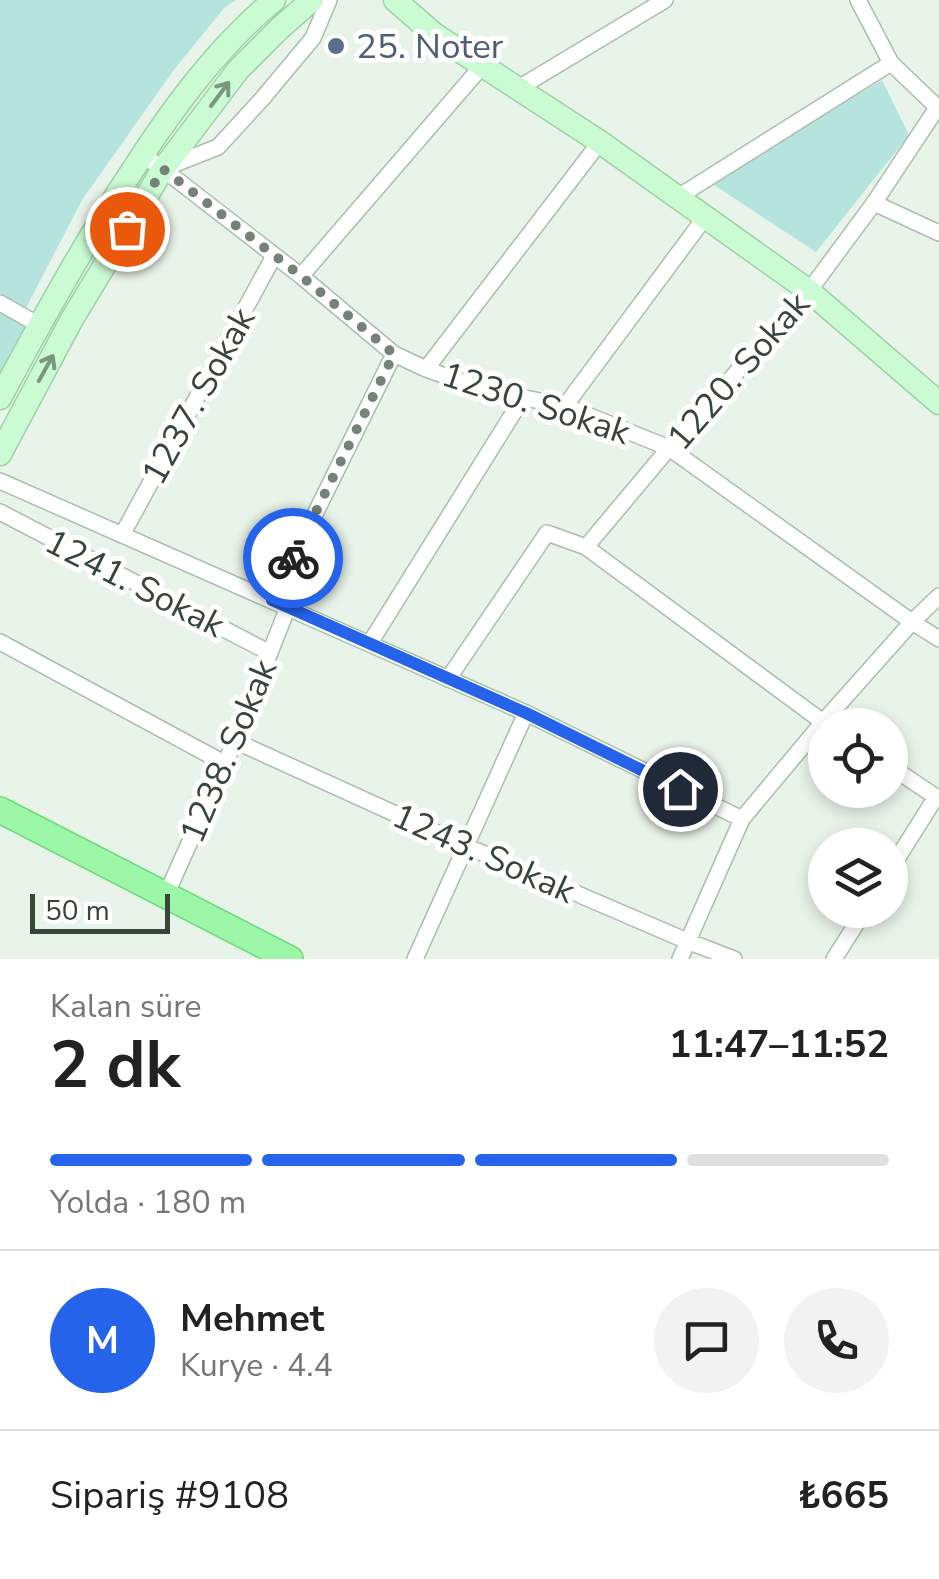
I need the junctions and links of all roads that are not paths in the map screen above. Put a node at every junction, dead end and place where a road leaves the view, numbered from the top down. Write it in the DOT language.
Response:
graph roads {
  1 [pos="274,0"];
  2 [pos="312,0"];
  3 [pos="329,0"];
  4 [pos="395,0"];
  5 [pos="665,0"];
  6 [pos="858,0"];
  7 [pos="637,6"];
  8 [pos="891,63"];
  9 [pos="482,66"];
  10 [pos="517,89"];
  11 [pos="938,108"];
  12 [pos="600,142"];
  13 [pos="142,155"];
  14 [pos="163,169"];
  15 [pos="678,197"];
  16 [pos="874,204"];
  17 [pos="706,216"];
  18 [pos="939,233"];
  19 [pos="274,256"];
  20 [pos="301,276"];
  21 [pos="809,292"];
  22 [pos="0,303"];
  23 [pos="39,325"];
  24 [pos="394,354"];
  25 [pos="426,368"];
  26 [pos="0,398"];
  27 [pos="522,399"];
  28 [pos="939,403"];
  29 [pos="565,406"];
  30 [pos="669,448"];
  31 [pos="0,454"];
  32 [pos="0,481"];
  33 [pos="0,512"];
  34 [pos="122,535"];
  35 [pos="586,547"];
  36 [pos="939,596"];
  37 [pos="272,600"];
  38 [pos="288,607"];
  39 [pos="912,622"];
  40 [pos="939,639"];
  41 [pos="0,642"];
  42 [pos="370,643"];
  43 [pos="270,653"];
  44 [pos="448,678"];
  45 [pos="839,708"];
  46 [pos="808,711"];
  47 [pos="526,713"];
  48 [pos="235,742"];
  49 [pos="808,743"];
  50 [pos="224,763"];
  51 [pos="908,778"];
  52 [pos="937,798"];
  53 [pos="0,810"];
  54 [pos="742,819"];
  55 [pos="908,842"];
  56 [pos="466,846"];
  57 [pos="166,895"];
  58 [pos="854,928"];
  59 [pos="687,942"];
  60 [pos="290,959"];
  61 [pos="416,959"];
  62 [pos="680,959"];
  63 [pos="734,959"];
  64 [pos="834,959"];
  1 -- 13 [label="main road"];
  14 -- 2 [label="main road, one-way"];
  3 -- 14 [label="street"];
  4 -- 9 [label="main road"];
  5 -- 7 [label="street"];
  6 -- 8 [label="street"];
  7 -- 10 [label="street"];
  8 -- 11 [label="street"];
  8 -- 15 [label="street"];
  9 -- 10 [label="main road"];
  9 -- 20 [label="street"];
  10 -- 12 [label="main road"];
  11 -- 16 [label="street, 1220. Sokak"];
  12 -- 15 [label="main road"];
  12 -- 25 [label="street"];
  13 -- 14 [label="street, 1230. Sokak"];
  13 -- 23 [label="main road"];
  14 -- 19 [label="street, 1230. Sokak"];
  31 -- 14 [label="main road, one-way"];
  15 -- 17 [label="main road"];
  16 -- 18 [label="street"];
  16 -- 21 [label="street, 1220. Sokak"];
  17 -- 21 [label="main road"];
  17 -- 29 [label="street"];
  19 -- 20 [label="street, 1230. Sokak"];
  19 -- 34 [label="street, 1237. Sokak"];
  20 -- 24 [label="street, 1230. Sokak"];
  21 -- 28 [label="main road"];
  21 -- 30 [label="street, 1220. Sokak"];
  22 -- 23 [label="street"];
  23 -- 26 [label="main road"];
  24 -- 25 [label="street, 1230. Sokak"];
  24 -- 37 [label="street"];
  25 -- 27 [label="street, 1230. Sokak"];
  27 -- 29 [label="street, 1230. Sokak"];
  27 -- 42 [label="street"];
  29 -- 30 [label="street, 1230. Sokak"];
  30 -- 35 [label="street, 1220. Sokak"];
  30 -- 39 [label="street, 1230. Sokak"];
  32 -- 34 [label="street"];
  33 -- 43 [label="street, 1241. Sokak"];
  34 -- 37 [label="street"];
  35 -- 44 [label="street"];
  35 -- 46 [label="street"];
  36 -- 39 [label="street"];
  37 -- 38 [label="street"];
  38 -- 42 [label="street"];
  38 -- 43 [label="street, 1238. Sokak"];
  39 -- 40 [label="street, 1230. Sokak"];
  39 -- 45 [label="street"];
  41 -- 50 [label="street"];
  42 -- 44 [label="street"];
  43 -- 48 [label="street, 1238. Sokak"];
  44 -- 47 [label="street"];
  47 -- 54 [label="street"];
  47 -- 56 [label="street"];
  48 -- 50 [label="street, 1238. Sokak"];
  48 -- 56 [label="street, 1243. Sokak"];
  49 -- 54 [label="street"];
  50 -- 57 [label="street, 1238. Sokak"];
  51 -- 52 [label="street"];
  52 -- 55 [label="street"];
  53 -- 57 [label="main road"];
  54 -- 59 [label="street"];
  56 -- 59 [label="street, 1243. Sokak"];
  56 -- 61 [label="street"];
  57 -- 60 [label="main road"];
  58 -- 64 [label="street"];
  59 -- 62 [label="street"];
  59 -- 63 [label="street, 1243. Sokak"];
}
